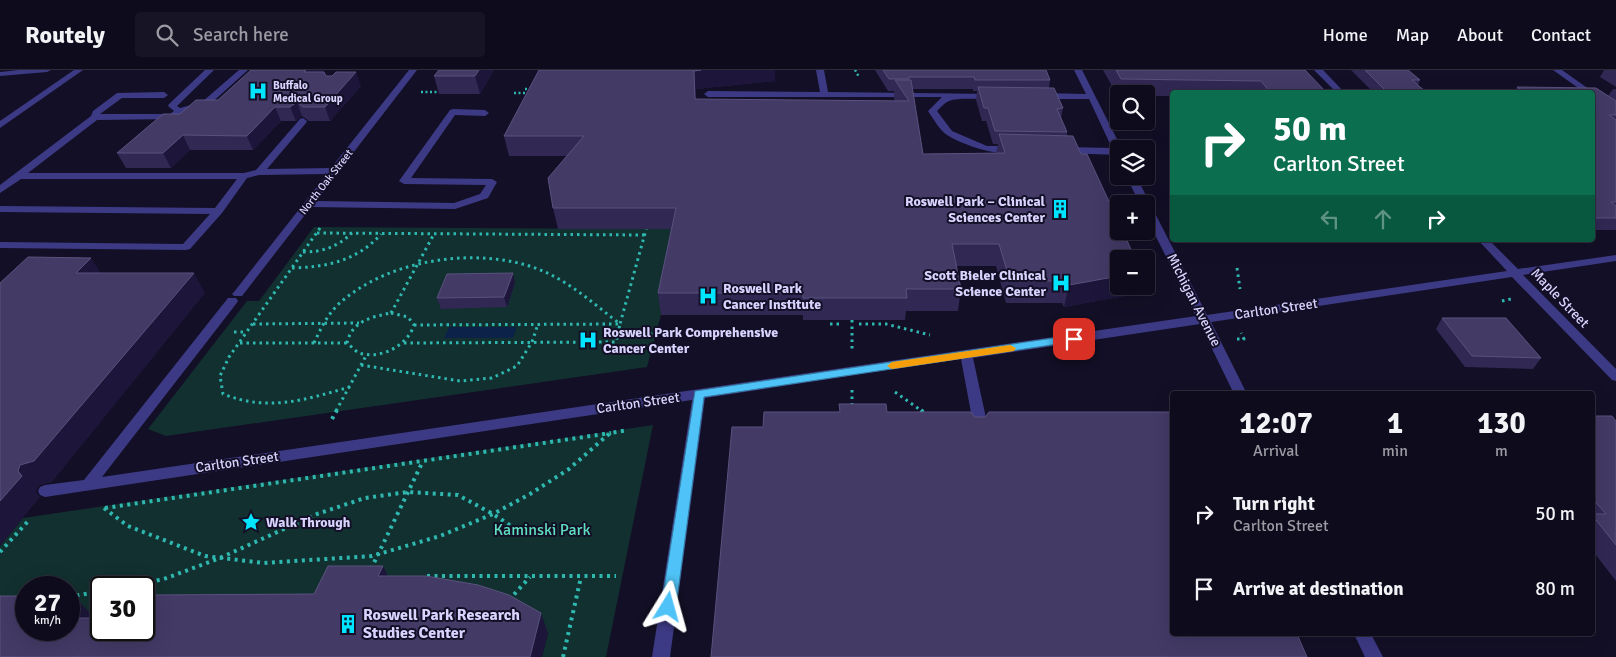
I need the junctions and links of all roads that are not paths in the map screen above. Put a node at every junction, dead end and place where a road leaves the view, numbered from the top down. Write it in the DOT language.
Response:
graph roads {
  1 [pos="47,70"];
  2 [pos="79,70"];
  3 [pos="210,70"];
  4 [pos="244,70"];
  5 [pos="414,70"];
  6 [pos="820,70"];
  7 [pos="1078,70"];
  8 [pos="1318,70"];
  9 [pos="1557,70"];
  10 [pos="0,74"];
  11 [pos="1338,90"];
  12 [pos="1586,90"];
  13 [pos="708,94"];
  14 [pos="824,94"];
  15 [pos="164,95"];
  16 [pos="968,96"];
  17 [pos="1005,96"];
  18 [pos="1032,96"];
  19 [pos="1091,97"];
  20 [pos="1595,97"];
  21 [pos="1600,100"];
  22 [pos="178,112"];
  23 [pos="485,113"];
  24 [pos="95,117"];
  25 [pos="303,121"];
  26 [pos="0,125"];
  27 [pos="1112,140"];
  28 [pos="1024,149"];
  29 [pos="1053,150"];
  30 [pos="1110,151"];
  31 [pos="334,171"];
  32 [pos="259,172"];
  33 [pos="19,176"];
  34 [pos="244,176"];
  35 [pos="0,190"];
  36 [pos="308,204"];
  37 [pos="0,209"];
  38 [pos="218,211"];
  39 [pos="1155,223"];
  40 [pos="1485,242"];
  41 [pos="0,245"];
  42 [pos="1616,258"];
  43 [pos="1514,272"];
  44 [pos="1204,320"];
  45 [pos="966,355"];
  46 [pos="1616,378"];
  47 [pos="1240,391"];
  48 [pos="699,394"];
  49 [pos="979,418"];
  50 [pos="89,483"];
  51 [pos="45,491"];
  52 [pos="1363,636"];
  53 [pos="661,657"];
  54 [pos="1374,657"];
  1 -- 10 [label="street"];
  2 -- 26 [label="street"];
  3 -- 22 [label="street"];
  4 -- 22 [label="street"];
  5 -- 31 [label="street, North Oak Street"];
  6 -- 14 [label="street"];
  7 -- 19 [label="street"];
  8 -- 11 [label="street"];
  9 -- 12 [label="street"];
  13 -- 14 [label="street"];
  14 -- 16 [label="street"];
  15 -- 24 [label="street"];
  16 -- 17 [label="street"];
  16 -- 28 [label="street"];
  18 -- 19 [label="street"];
  19 -- 27 [label="street"];
  20 -- 21 [label="street"];
  22 -- 24 [label="street"];
  23 -- 36 [label="street"];
  24 -- 33 [label="street"];
  25 -- 32 [label="street"];
  29 -- 30 [label="street"];
  31 -- 32 [label="street"];
  31 -- 36 [label="street, North Oak Street"];
  32 -- 34 [label="street"];
  33 -- 34 [label="street"];
  33 -- 35 [label="street"];
  34 -- 38 [label="street"];
  36 -- 50 [label="street, North Oak Street"];
  37 -- 38 [label="street"];
  38 -- 41 [label="street"];
  39 -- 44 [label="street, Michigan Avenue"];
  40 -- 43 [label="street, Maple Street"];
  42 -- 43 [label="street, Carlton Street"];
  43 -- 44 [label="street, Carlton Street"];
  43 -- 46 [label="street, Maple Street"];
  44 -- 45 [label="street, Carlton Street"];
  44 -- 47 [label="street, Michigan Avenue"];
  45 -- 48 [label="street, Carlton Street"];
  45 -- 49 [label="street"];
  48 -- 50 [label="street, Carlton Street"];
  48 -- 53 [label="street"];
  50 -- 51 [label="street, Carlton Street"];
  52 -- 54 [label="street"];
}
